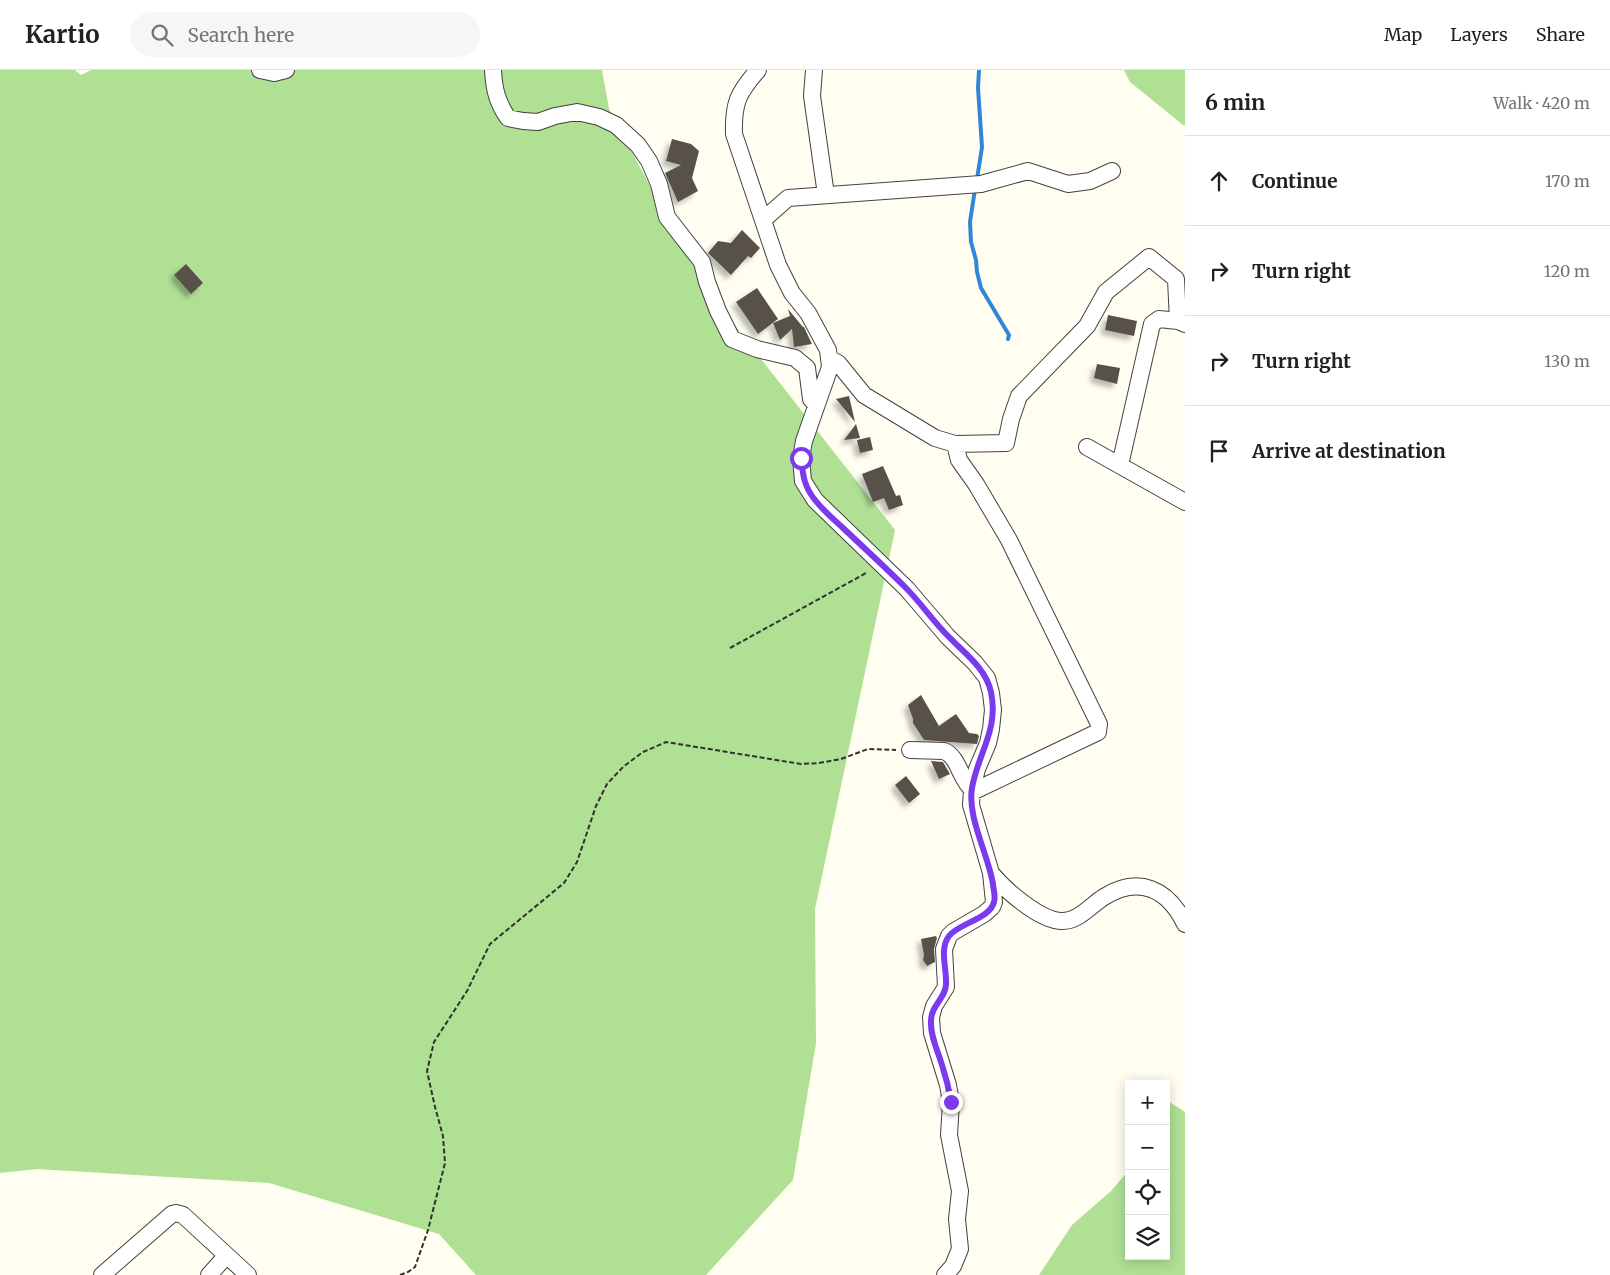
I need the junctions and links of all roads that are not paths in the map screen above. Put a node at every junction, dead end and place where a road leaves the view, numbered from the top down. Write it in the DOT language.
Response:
graph roads {
  1 [pos="260,70"];
  2 [pos="286,70"];
  3 [pos="493,70"];
  4 [pos="758,70"];
  5 [pos="814,70"];
  6 [pos="1112,171"];
  7 [pos="826,195"];
  8 [pos="763,220"];
  9 [pos="1182,322"];
  10 [pos="829,358"];
  11 [pos="816,406"];
  12 [pos="955,444"];
  13 [pos="1087,447"];
  14 [pos="1120,465"];
  15 [pos="1185,501"];
  16 [pos="910,750"];
  17 [pos="972,791"];
  18 [pos="991,873"];
  19 [pos="1185,924"];
  20 [pos="226,1256"];
  21 [pos="107,1274"];
  22 [pos="209,1275"];
  23 [pos="248,1275"];
  24 [pos="945,1275"];
  1 -- 2 [label="street"];
  3 -- 11 [label="street"];
  4 -- 8 [label="street"];
  5 -- 7 [label="street"];
  6 -- 7 [label="street"];
  7 -- 8 [label="street"];
  8 -- 10 [label="street"];
  9 -- 12 [label="street"];
  9 -- 14 [label="street"];
  10 -- 11 [label="street"];
  10 -- 12 [label="street"];
  11 -- 17 [label="street"];
  12 -- 17 [label="street"];
  13 -- 14 [label="street"];
  14 -- 15 [label="street"];
  16 -- 17 [label="street"];
  17 -- 18 [label="street"];
  18 -- 19 [label="street"];
  18 -- 24 [label="street"];
  20 -- 21 [label="street"];
  20 -- 22 [label="street"];
  20 -- 23 [label="street"];
}
